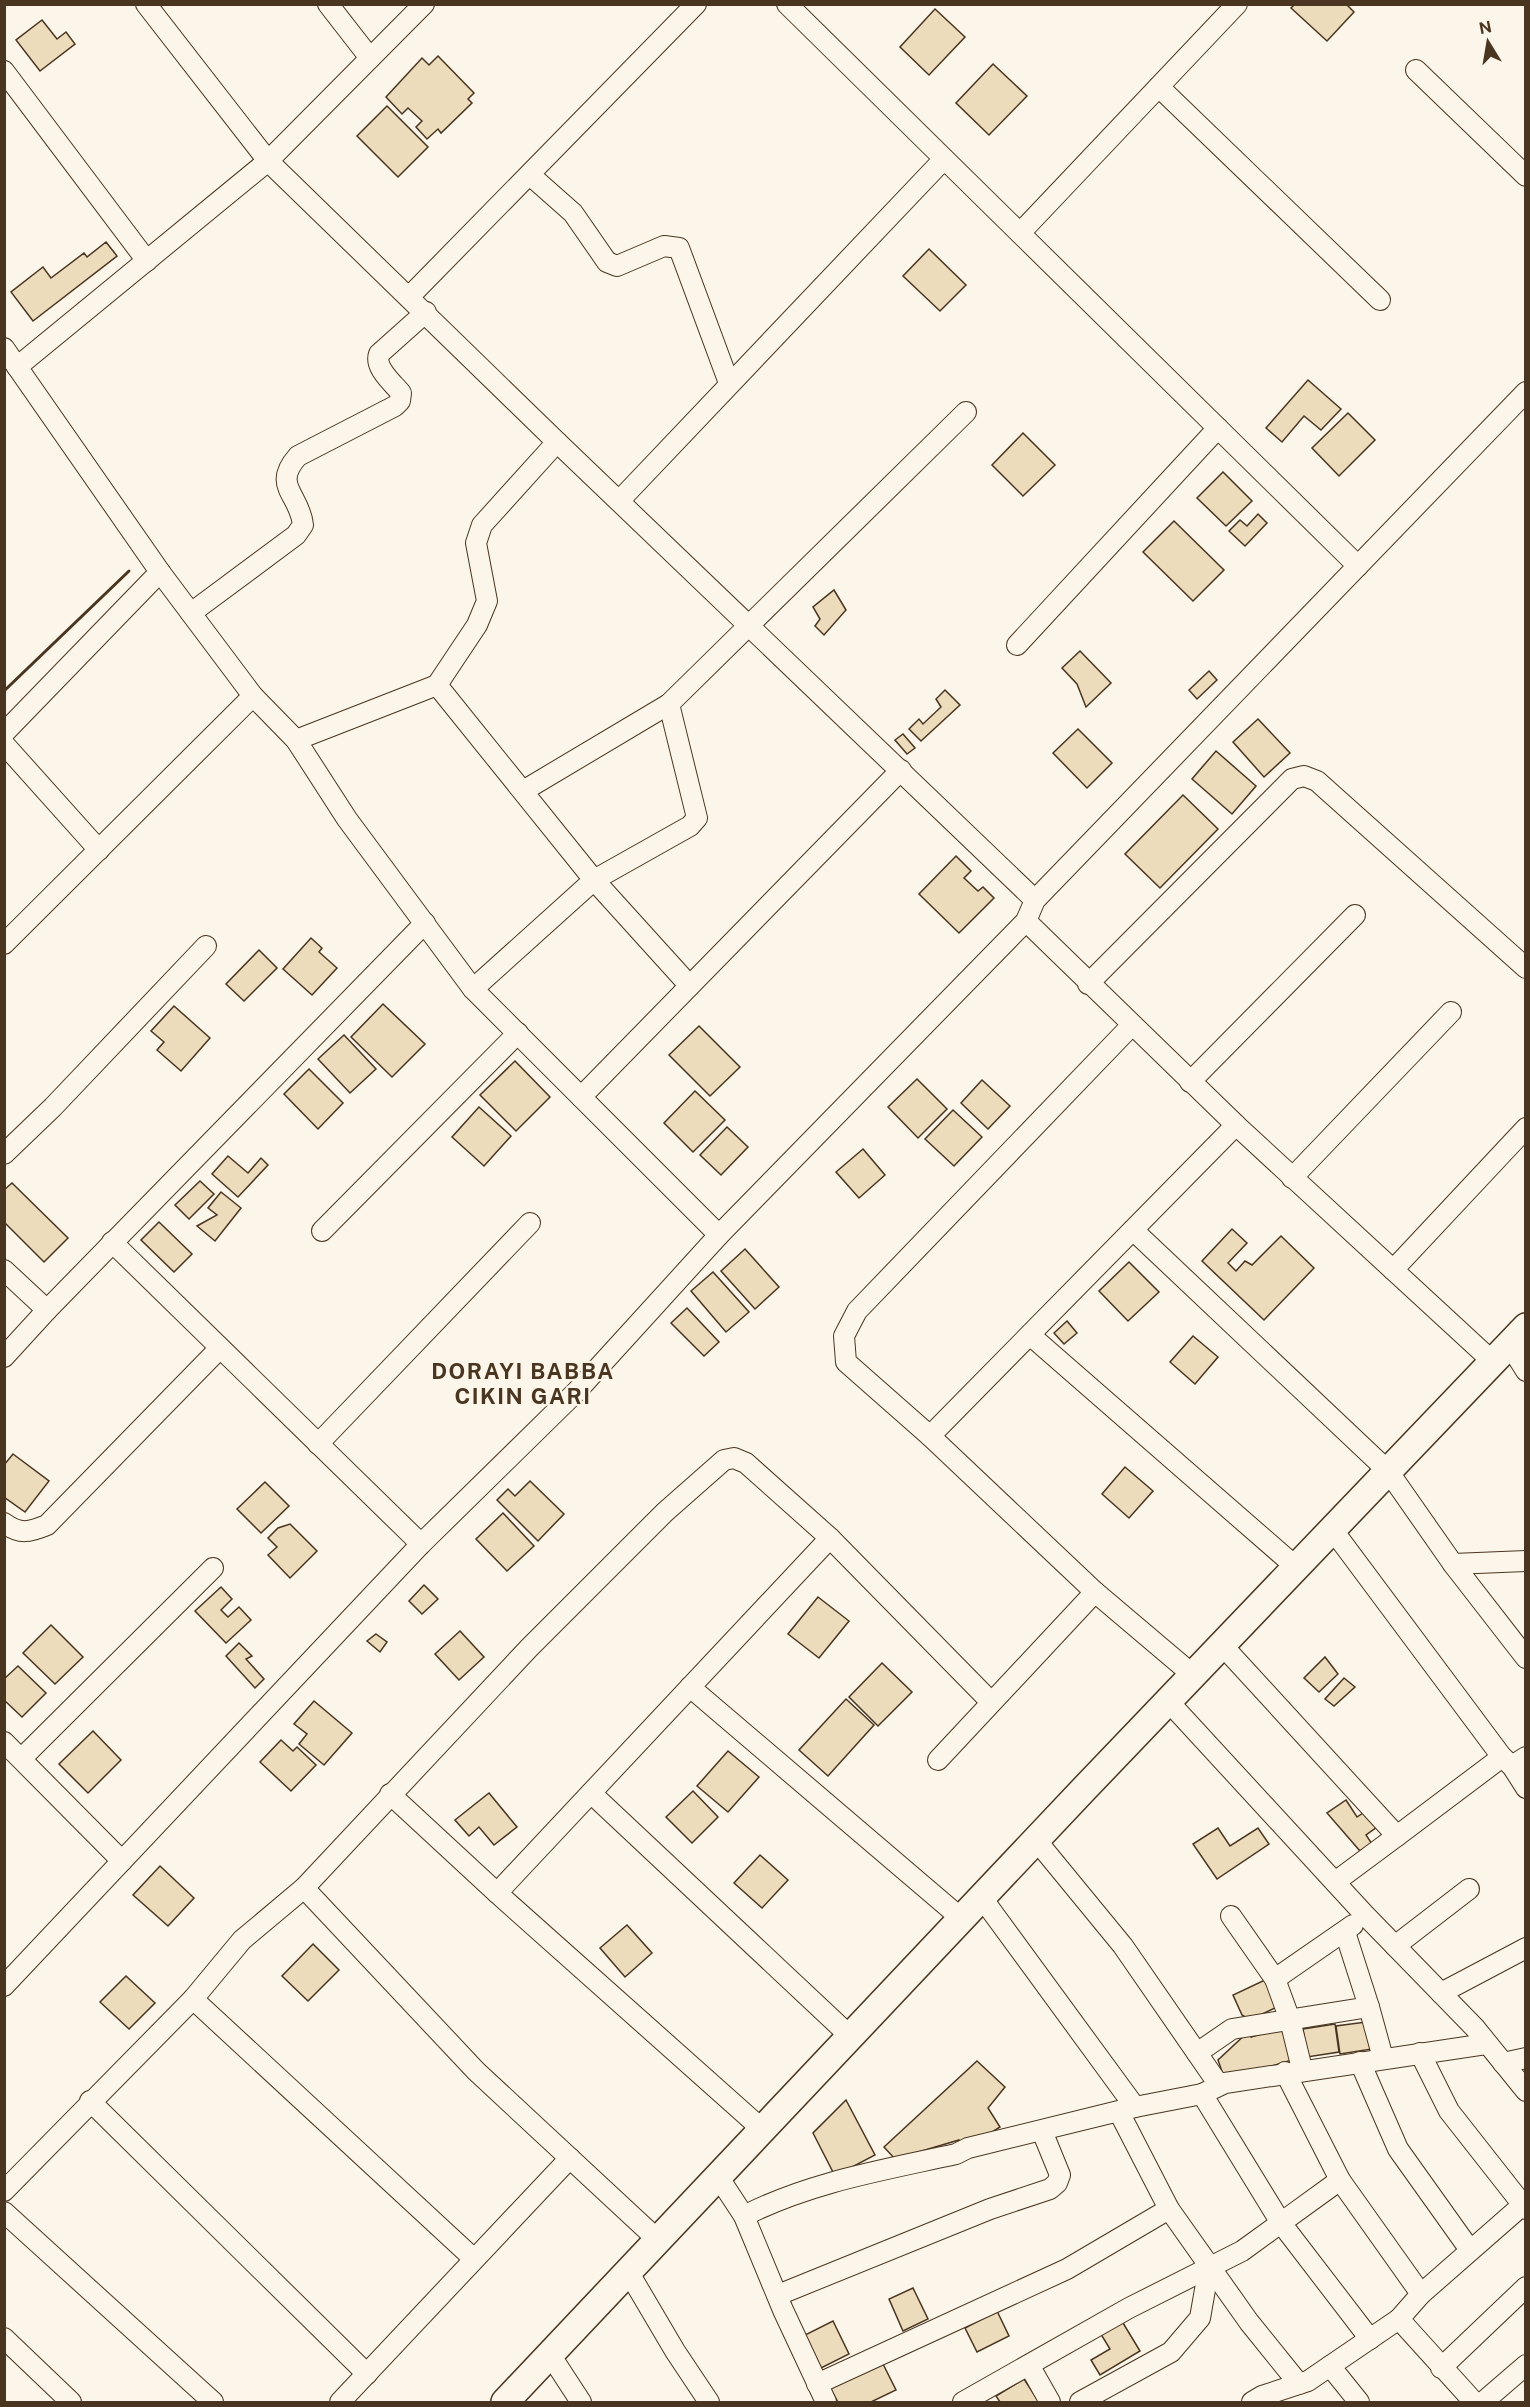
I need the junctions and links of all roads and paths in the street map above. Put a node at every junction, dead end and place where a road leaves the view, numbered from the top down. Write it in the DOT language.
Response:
graph roads {
  1 [pos="146,4"];
  2 [pos="328,4"];
  3 [pos="424,4"];
  4 [pos="696,4"];
  5 [pos="787,4"];
  6 [pos="1237,4"];
  7 [pos="370,58"];
  8 [pos="1416,70"];
  9 [pos="4,71"];
  10 [pos="1159,87"];
  11 [pos="944,159"];
  12 [pos="268,161"];
  13 [pos="530,175"];
  14 [pos="1526,176"];
  15 [pos="1020,233"];
  16 [pos="147,261"];
  17 [pos="410,297"];
  18 [pos="1380,300"];
  19 [pos="426,312"];
  20 [pos="4,348"];
  21 [pos="17,367"];
  22 [pos="729,383"];
  23 [pos="1526,392"];
  24 [pos="966,412"];
  25 [pos="1218,428"];
  26 [pos="557,442"];
  27 [pos="620,500"];
  28 [pos="1358,566"];
  29 [pos="160,572"];
  30 [pos="190,613"];
  31 [pos="750,625"];
  32 [pos="1017,645"];
  33 [pos="437,685"];
  34 [pos="253,696"];
  35 [pos="669,704"];
  36 [pos="4,733"];
  37 [pos="296,740"];
  38 [pos="4,744"];
  39 [pos="901,770"];
  40 [pos="523,791"];
  41 [pos="99,850"];
  42 [pos="594,880"];
  43 [pos="1035,900"];
  44 [pos="1355,915"];
  45 [pos="1026,921"];
  46 [pos="425,923"];
  47 [pos="4,944"];
  48 [pos="206,946"];
  49 [pos="1526,968"];
  50 [pos="1088,984"];
  51 [pos="689,985"];
  52 [pos="473,989"];
  53 [pos="1451,1012"];
  54 [pos="1131,1026"];
  55 [pos="518,1033"];
  56 [pos="1190,1082"];
  57 [pos="581,1097"];
  58 [pos="1236,1125"];
  59 [pos="1526,1128"];
  60 [pos="4,1154"];
  61 [pos="1292,1178"];
  62 [pos="530,1223"];
  63 [pos="1133,1230"];
  64 [pos="322,1231"];
  65 [pos="719,1235"];
  66 [pos="112,1242"];
  67 [pos="4,1270"];
  68 [pos="1393,1270"];
  69 [pos="47,1310"];
  70 [pos="1030,1335"];
  71 [pos="1509,1344"];
  72 [pos="220,1348"];
  73 [pos="4,1357"];
  74 [pos="1526,1371"];
  75 [pos="930,1436"];
  76 [pos="318,1444"];
  77 [pos="1388,1471"];
  78 [pos="4,1523"];
  79 [pos="1332,1529"];
  80 [pos="830,1538"];
  81 [pos="421,1544"];
  82 [pos="1526,1561"];
  83 [pos="1453,1564"];
  84 [pos="1296,1567"];
  85 [pos="213,1568"];
  86 [pos="1095,1592"];
  87 [pos="1222,1645"];
  88 [pos="1524,1654"];
  89 [pos="1193,1675"];
  90 [pos="690,1687"];
  91 [pos="1168,1701"];
  92 [pos="991,1702"];
  93 [pos="4,1742"];
  94 [pos="22,1758"];
  95 [pos="938,1760"];
  96 [pos="1513,1760"];
  97 [pos="1526,1788"];
  98 [pos="591,1793"];
  99 [pos="390,1794"];
  100 [pos="1397,1836"];
  101 [pos="1036,1840"];
  102 [pos="122,1861"];
  103 [pos="1335,1882"];
  104 [pos="304,1888"];
  105 [pos="1469,1889"];
  106 [pos="497,1893"];
  107 [pos="982,1898"];
  108 [pos="1365,1915"];
  109 [pos="1231,1916"];
  110 [pos="962,1919"];
  111 [pos="1345,1932"];
  112 [pos="1395,1946"];
  113 [pos="1526,1948"];
  114 [pos="1275,1979"];
  115 [pos="4,1986"];
  116 [pos="1441,1993"];
  117 [pos="193,1998"];
  118 [pos="1369,2007"];
  119 [pos="1290,2020"];
  120 [pos="851,2037"];
  121 [pos="1486,2044"];
  122 [pos="1420,2053"];
  123 [pos="1197,2054"];
  124 [pos="1383,2058"];
  125 [pos="1526,2058"];
  126 [pos="1360,2062"];
  127 [pos="1503,2063"];
  128 [pos="1293,2071"];
  129 [pos="1210,2089"];
  130 [pos="1526,2091"];
  131 [pos="90,2102"];
  132 [pos="1127,2109"];
  133 [pos="763,2130"];
  134 [pos="1042,2130"];
  135 [pos="570,2158"];
  136 [pos="719,2178"];
  137 [pos="1340,2180"];
  138 [pos="4,2191"];
  139 [pos="1524,2205"];
  140 [pos="1169,2209"];
  141 [pos="4,2212"];
  142 [pos="744,2216"];
  143 [pos="1281,2223"];
  144 [pos="659,2241"];
  145 [pos="1470,2250"];
  146 [pos="474,2259"];
  147 [pos="1209,2267"];
  148 [pos="629,2273"];
  149 [pos="1526,2287"];
  150 [pos="1421,2294"];
  151 [pos="778,2295"];
  152 [pos="1399,2319"];
  153 [pos="4,2338"];
  154 [pos="1370,2339"];
  155 [pos="551,2356"];
  156 [pos="1029,2365"];
  157 [pos="1526,2365"];
  158 [pos="1330,2366"];
  159 [pos="1441,2368"];
  160 [pos="367,2374"];
  161 [pos="817,2384"];
  162 [pos="1299,2384"];
  163 [pos="1260,2400"];
  164 [pos="963,2402"];
  165 [pos="71,2403"];
  166 [pos="213,2403"];
  167 [pos="340,2403"];
  168 [pos="505,2403"];
  169 [pos="581,2403"];
  170 [pos="710,2403"];
  171 [pos="826,2403"];
  172 [pos="1050,2403"];
  173 [pos="1080,2403"];
  174 [pos="1359,2403"];
  175 [pos="1474,2403"];
  176 [pos="1483,2403"];
  1 -- 12 [label="street"];
  2 -- 7 [label="street"];
  3 -- 7 [label="street"];
  4 -- 13 [label="street"];
  5 -- 11 [label="street"];
  6 -- 10 [label="street"];
  7 -- 12 [label="street"];
  8 -- 14 [label="street"];
  9 -- 16 [label="street"];
  10 -- 15 [label="street"];
  10 -- 18 [label="street"];
  11 -- 15 [label="street"];
  11 -- 22 [label="street"];
  12 -- 16 [label="street"];
  12 -- 17 [label="street"];
  13 -- 17 [label="street"];
  13 -- 22 [label="street"];
  15 -- 25 [label="street"];
  16 -- 21 [label="street"];
  17 -- 19 [label="street"];
  19 -- 26 [label="street"];
  19 -- 30 [label="street"];
  20 -- 21 [label="street"];
  21 -- 29 [label="street"];
  22 -- 27 [label="street"];
  23 -- 28 [label="street"];
  24 -- 31 [label="street"];
  25 -- 28 [label="street"];
  25 -- 32 [label="street"];
  26 -- 27 [label="street"];
  26 -- 33 [label="street"];
  27 -- 31 [label="street"];
  28 -- 43 [label="street"];
  29 -- 30 [label="street"];
  29 -- 36 [label="street"];
  30 -- 34 [label="street"];
  31 -- 35 [label="street"];
  31 -- 39 [label="street"];
  33 -- 37 [label="street"];
  33 -- 40 [label="street"];
  34 -- 37 [label="street"];
  34 -- 41 [label="street"];
  35 -- 40 [label="street"];
  35 -- 42 [label="street"];
  37 -- 46 [label="street"];
  38 -- 41 [label="street"];
  39 -- 43 [label="street"];
  39 -- 51 [label="street"];
  40 -- 42 [label="street"];
  41 -- 47 [label="street"];
  42 -- 51 [label="street"];
  42 -- 52 [label="street"];
  43 -- 45 [label="street"];
  44 -- 56 [label="street"];
  45 -- 50 [label="street"];
  45 -- 65 [label="street"];
  46 -- 52 [label="street"];
  46 -- 66 [label="street"];
  48 -- 60 [label="street"];
  49 -- 50 [label="street"];
  50 -- 54 [label="street"];
  51 -- 57 [label="street"];
  52 -- 55 [label="street"];
  53 -- 61 [label="street"];
  54 -- 56 [label="street"];
  54 -- 75 [label="street"];
  55 -- 57 [label="street"];
  55 -- 64 [label="street"];
  56 -- 58 [label="street"];
  57 -- 65 [label="street"];
  58 -- 61 [label="street"];
  58 -- 63 [label="street"];
  59 -- 68 [label="street"];
  61 -- 68 [label="street"];
  62 -- 76 [label="street"];
  63 -- 70 [label="street"];
  63 -- 77 [label="street"];
  65 -- 81 [label="street"];
  66 -- 69 [label="street"];
  66 -- 72 [label="street"];
  67 -- 69 [label="street"];
  68 -- 71 [label="street"];
  69 -- 73 [label="street"];
  70 -- 75 [label="street"];
  70 -- 84 [label="street"];
  71 -- 74 [label="street"];
  71 -- 77 [label="street"];
  72 -- 76 [label="street"];
  72 -- 78 [label="street"];
  75 -- 86 [label="street"];
  76 -- 81 [label="street"];
  77 -- 79 [label="street"];
  77 -- 83 [label="street"];
  79 -- 84 [label="street"];
  79 -- 96 [label="street"];
  80 -- 90 [label="street"];
  80 -- 92 [label="street"];
  80 -- 99 [label="street"];
  81 -- 102 [label="street"];
  82 -- 83 [label="street"];
  83 -- 88 [label="street"];
  84 -- 87 [label="street"];
  85 -- 94 [label="street"];
  86 -- 89 [label="street"];
  86 -- 92 [label="street"];
  87 -- 89 [label="street"];
  87 -- 100 [label="street"];
  89 -- 91 [label="street"];
  90 -- 98 [label="street"];
  90 -- 110 [label="street"];
  91 -- 101 [label="street"];
  91 -- 103 [label="street"];
  92 -- 95 [label="street"];
  93 -- 94 [label="street"];
  94 -- 102 [label="street"];
  96 -- 97 [label="street"];
  96 -- 100 [label="street"];
  98 -- 106 [label="street"];
  98 -- 120 [label="street"];
  99 -- 104 [label="street"];
  99 -- 106 [label="street"];
  100 -- 103 [label="street"];
  101 -- 107 [label="street"];
  101 -- 123 [label="street"];
  102 -- 115 [label="street"];
  103 -- 108 [label="street"];
  104 -- 117 [label="street"];
  104 -- 135 [label="street"];
  105 -- 112 [label="street"];
  106 -- 133 [label="street"];
  107 -- 110 [label="street"];
  107 -- 132 [label="street"];
  108 -- 111 [label="street"];
  108 -- 112 [label="street"];
  109 -- 114 [label="street"];
  110 -- 120 [label="street"];
  111 -- 114 [label="street"];
  111 -- 118 [label="street"];
  112 -- 116 [label="street"];
  113 -- 116 [label="street"];
  114 -- 119 [label="street"];
  116 -- 121 [label="street"];
  117 -- 131 [label="street"];
  117 -- 146 [label="street"];
  118 -- 119 [label="street"];
  118 -- 124 [label="street"];
  119 -- 123 [label="street"];
  119 -- 128 [label="street"];
  120 -- 133 [label="street"];
  121 -- 122 [label="street"];
  121 -- 127 [label="street"];
  122 -- 124 [label="street"];
  122 -- 139 [label="street"];
  123 -- 129 [label="street"];
  124 -- 126 [label="street"];
  125 -- 127 [label="street"];
  126 -- 128 [label="street"];
  126 -- 145 [label="street"];
  127 -- 130 [label="street"];
  128 -- 129 [label="street"];
  128 -- 137 [label="street"];
  129 -- 132 [label="street"];
  129 -- 143 [label="street"];
  131 -- 138 [label="street"];
  131 -- 160 [label="street"];
  132 -- 134 [label="street"];
  132 -- 140 [label="street"];
  133 -- 136 [label="street"];
  134 -- 142 [label="street"];
  134 -- 151 [label="street"];
  135 -- 144 [label="street"];
  135 -- 146 [label="street"];
  136 -- 142 [label="street"];
  136 -- 144 [label="street"];
  137 -- 143 [label="street"];
  137 -- 150 [label="street"];
  139 -- 145 [label="street"];
  140 -- 147 [label="street"];
  140 -- 161 [label="street"];
  141 -- 166 [label="street"];
  142 -- 151 [label="street"];
  143 -- 147 [label="street"];
  143 -- 154 [label="street"];
  144 -- 148 [label="street"];
  145 -- 150 [label="street"];
  146 -- 160 [label="street"];
  147 -- 156 [label="street"];
  147 -- 162 [label="street"];
  147 -- 173 [label="street"];
  148 -- 155 [label="street"];
  148 -- 170 [label="street"];
  149 -- 159 [label="street"];
  150 -- 152 [label="street"];
  151 -- 161 [label="street"];
  152 -- 154 [label="street"];
  152 -- 159 [label="street"];
  153 -- 165 [label="street"];
  154 -- 158 [label="street"];
  155 -- 168 [label="street"];
  155 -- 169 [label="street"];
  156 -- 164 [label="street"];
  156 -- 172 [label="street"];
  157 -- 176 [label="street"];
  158 -- 162 [label="street"];
  158 -- 174 [label="street"];
  159 -- 175 [label="street"];
  160 -- 167 [label="street"];
  161 -- 171 [label="street"];
  162 -- 163 [label="street"];
}
